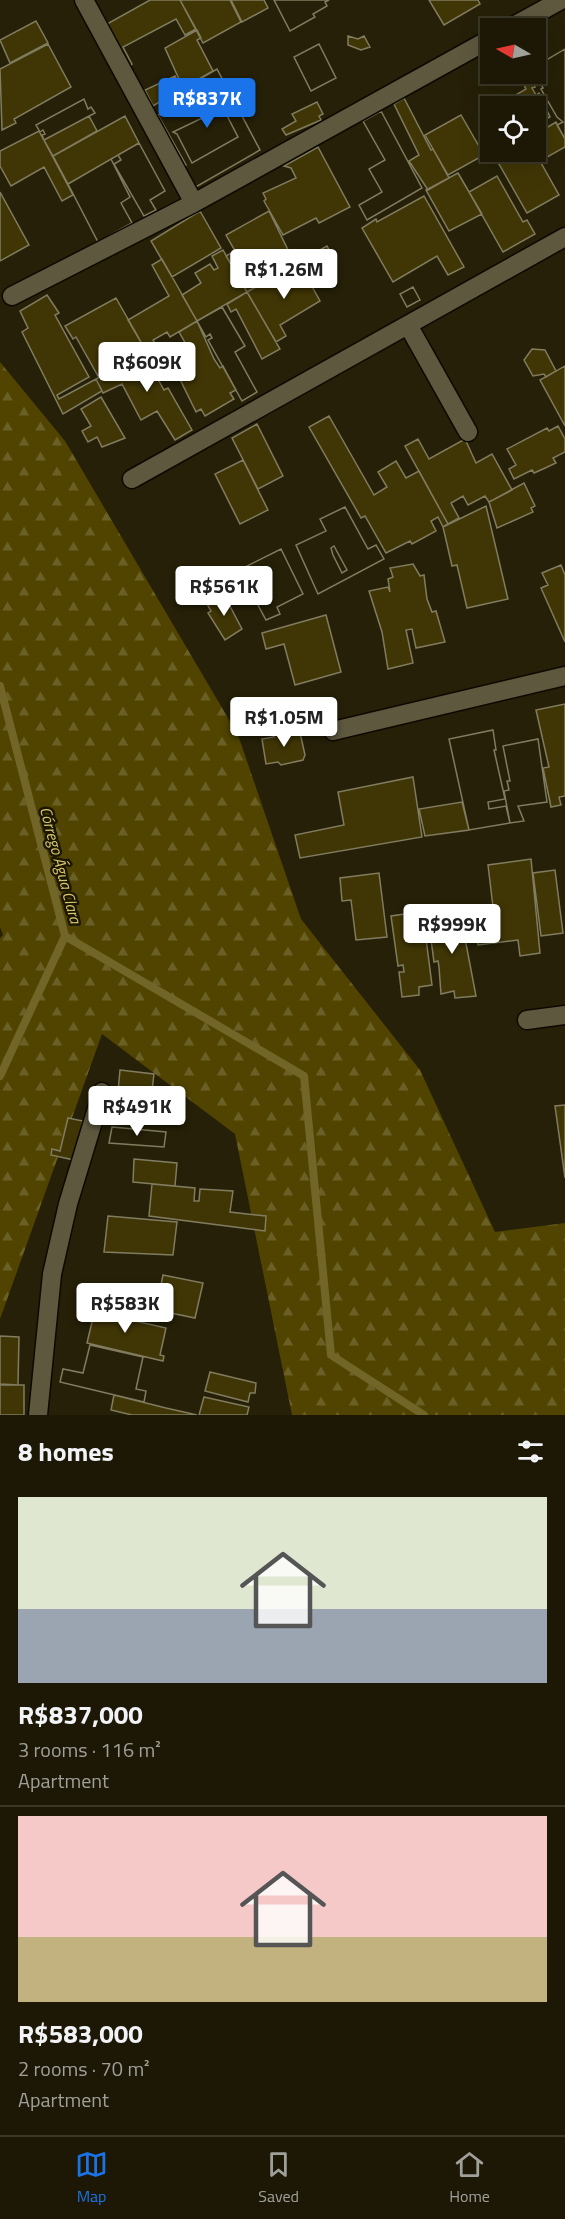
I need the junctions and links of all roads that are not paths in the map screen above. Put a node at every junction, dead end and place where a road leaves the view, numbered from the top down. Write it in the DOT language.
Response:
graph roads {
  1 [pos="84,0"];
  2 [pos="561,0"];
  3 [pos="528,18"];
  4 [pos="480,45"];
  5 [pos="194,203"];
  6 [pos="565,237"];
  7 [pos="12,296"];
  8 [pos="408,325"];
  9 [pos="468,432"];
  10 [pos="132,479"];
  11 [pos="565,676"];
  12 [pos="333,731"];
  13 [pos="565,1015"];
  14 [pos="527,1020"];
  15 [pos="102,1092"];
  16 [pos="38,1415"];
  1 -- 5 [label="street"];
  2 -- 3 [label="street"];
  4 -- 5 [label="street"];
  5 -- 7 [label="street"];
  6 -- 8 [label="street"];
  8 -- 9 [label="street"];
  8 -- 10 [label="street"];
  11 -- 12 [label="street"];
  13 -- 14 [label="street"];
  15 -- 16 [label="street"];
}
